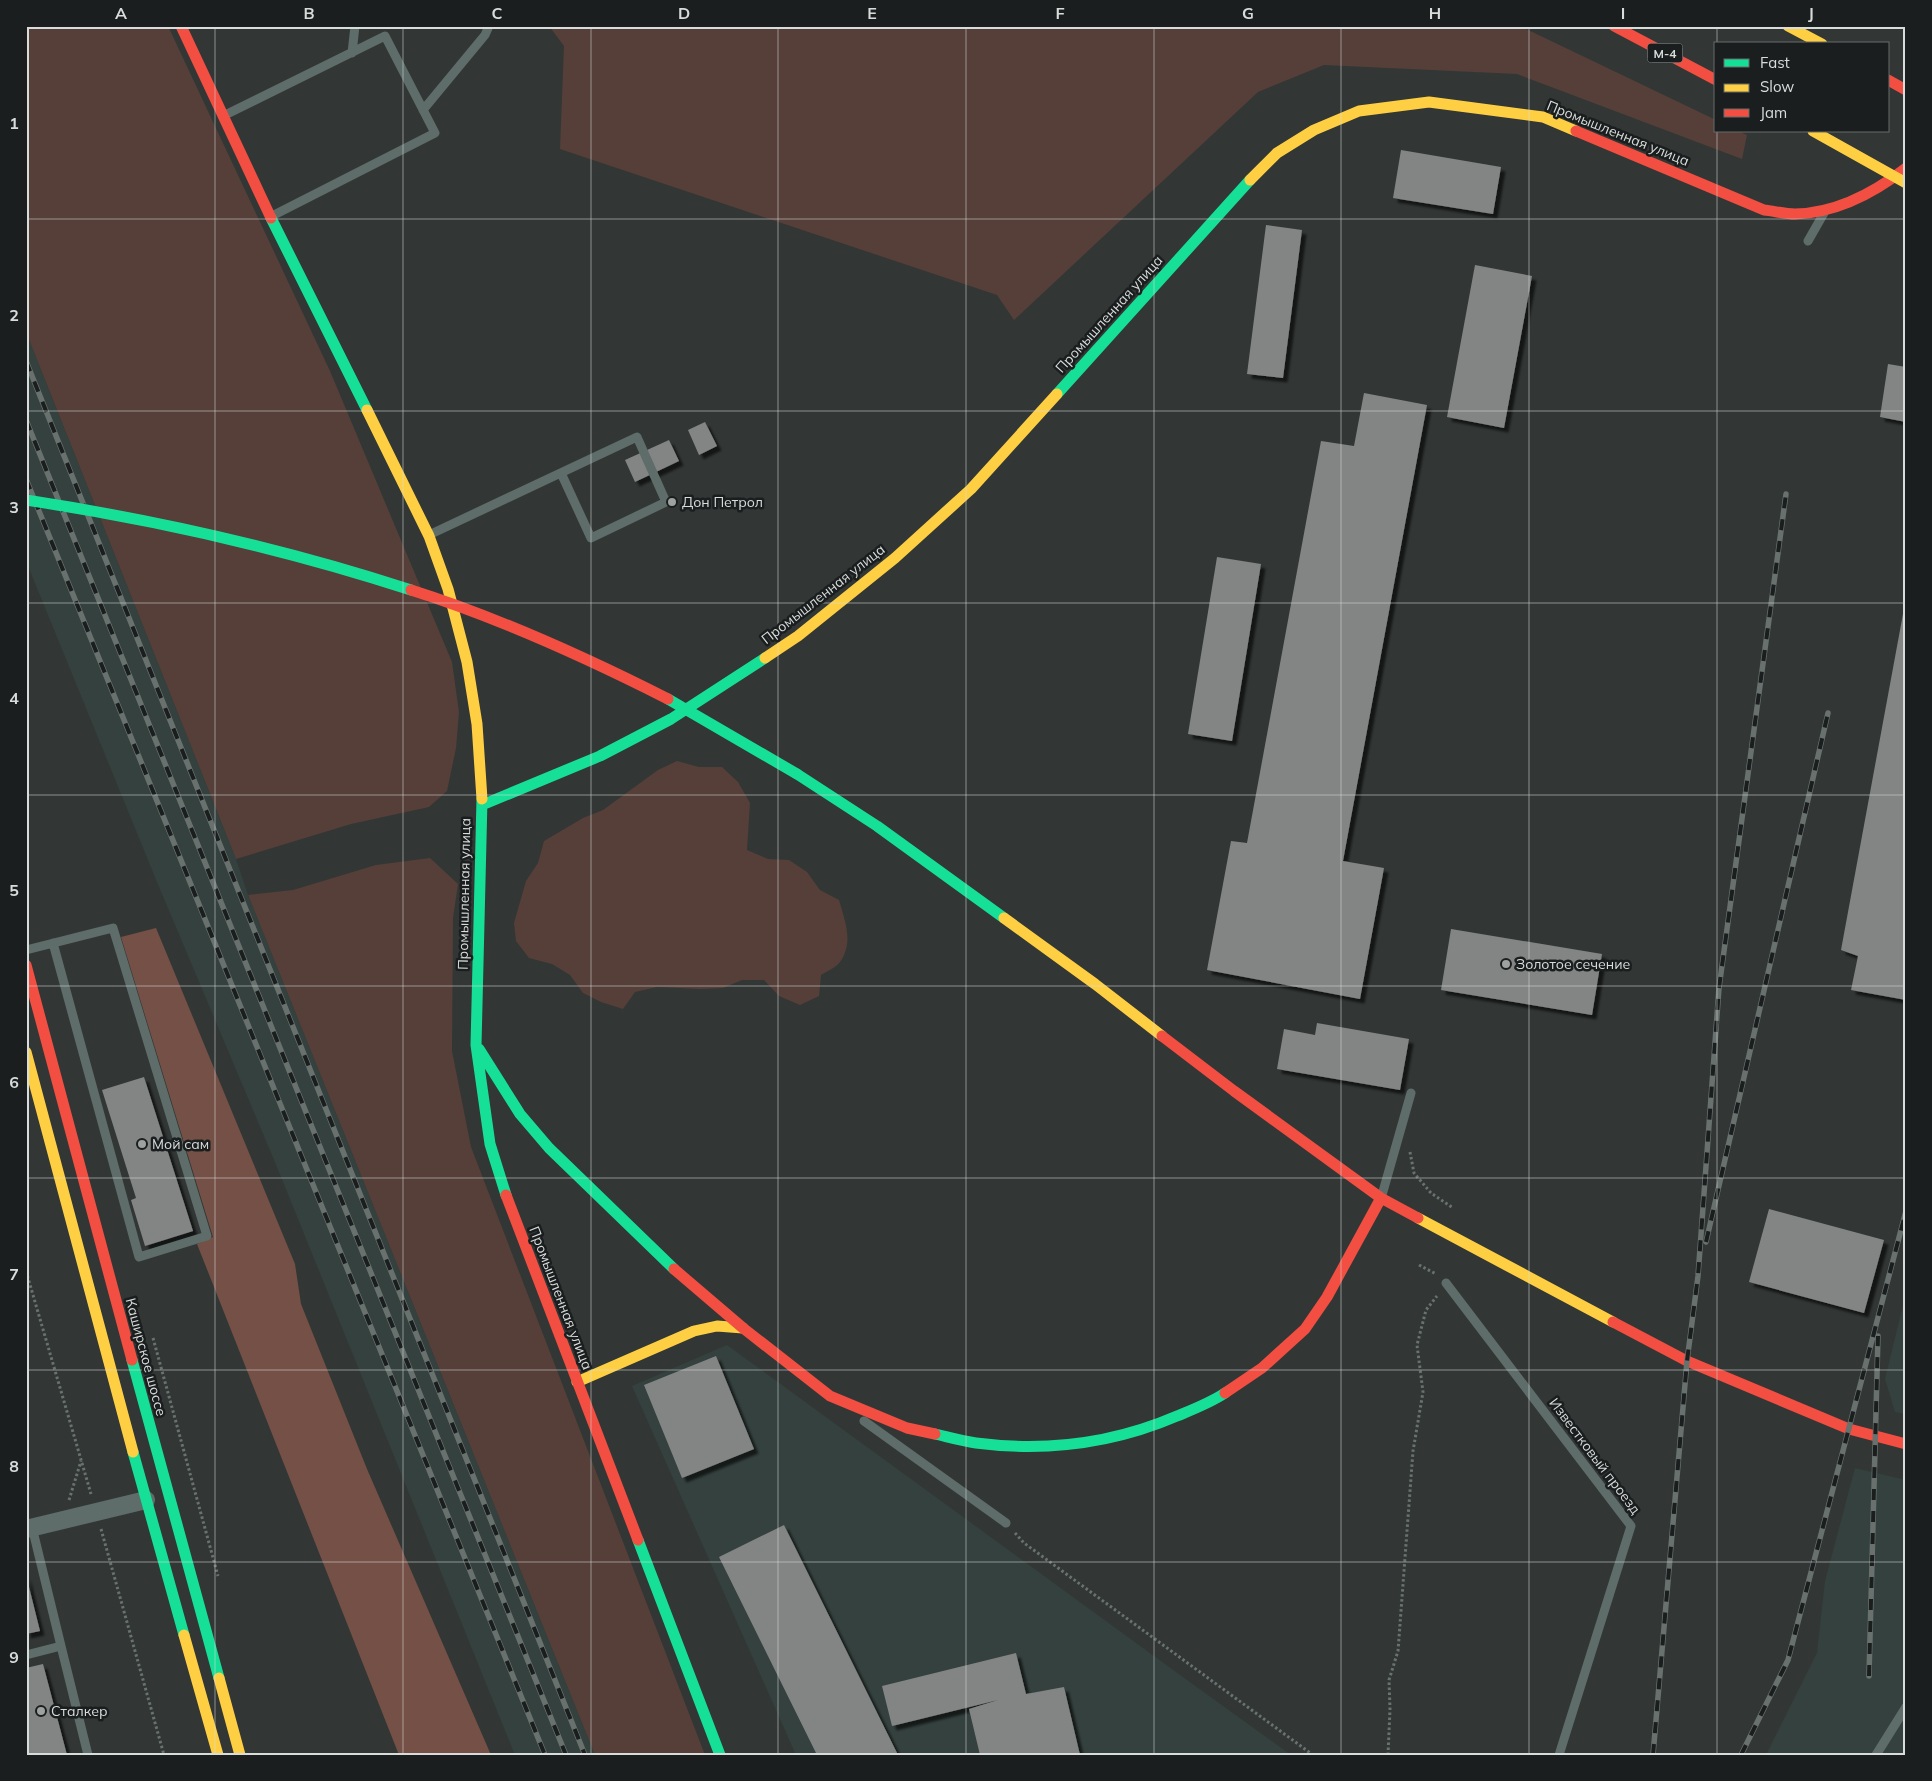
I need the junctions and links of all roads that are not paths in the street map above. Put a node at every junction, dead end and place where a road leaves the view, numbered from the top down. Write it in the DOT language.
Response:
graph roads {
  1 [pos="182,26"];
  2 [pos="355,26"];
  3 [pos="489,26"];
  4 [pos="1614,26"];
  5 [pos="1788,26"];
  6 [pos="1818,42"];
  7 [pos="352,53"];
  8 [pos="1714,79"];
  9 [pos="1890,81"];
  10 [pos="1906,90"];
  11 [pos="423,110"];
  12 [pos="223,116"];
  13 [pos="1815,132"];
  14 [pos="1906,168"];
  15 [pos="1906,183"];
  16 [pos="1826,208"];
  17 [pos="270,217"];
  18 [pos="1808,241"];
  19 [pos="561,473"];
  20 [pos="26,500"];
  21 [pos="429,536"];
  22 [pos="482,805"];
  23 [pos="53,943"];
  24 [pos="26,950"];
  25 [pos="26,965"];
  26 [pos="476,1045"];
  27 [pos="26,1052"];
  28 [pos="1411,1093"];
  29 [pos="1381,1198"];
  30 [pos="1446,1283"];
  31 [pos="743,1328"];
  32 [pos="577,1382"];
  33 [pos="830,1396"];
  34 [pos="1906,1444"];
  35 [pos="146,1500"];
  36 [pos="1006,1523"];
  37 [pos="29,1528"];
  38 [pos="62,1646"];
  39 [pos="26,1655"];
  40 [pos="1906,1707"];
  41 [pos="88,1755"];
  42 [pos="218,1755"];
  43 [pos="240,1755"];
  44 [pos="720,1755"];
  45 [pos="1559,1755"];
  46 [pos="1876,1755"];
  1 -- 12 [label="main road"];
  2 -- 7 [label="lane"];
  3 -- 11 [label="lane"];
  4 -- 8 [label="main road, М-4"];
  5 -- 6 [label="main road"];
  7 -- 11 [label="lane"];
  7 -- 12 [label="lane"];
  9 -- 10 [label="main road"];
  11 -- 17 [label="lane"];
  12 -- 17 [label="main road"];
  13 -- 15 [label="main road, bridge"];
  14 -- 16 [label="main road, Промышленная улица"];
  16 -- 18 [label="lane"];
  16 -- 22 [label="main road, Промышленная улица"];
  17 -- 21 [label="main road"];
  19 -- 19 [label="lane"];
  19 -- 21 [label="lane"];
  20 -- 29 [label="main road, bridge"];
  21 -- 22 [label="main road"];
  22 -- 26 [label="main road, Промышленная улица"];
  23 -- 23 [label="lane"];
  23 -- 24 [label="lane"];
  25 -- 43 [label="main road, Каширское шоссе"];
  26 -- 31 [label="main road"];
  26 -- 32 [label="main road, Промышленная улица"];
  27 -- 35 [label="main road"];
  28 -- 29 [label="lane"];
  29 -- 33 [label="main road"];
  29 -- 34 [label="main road"];
  30 -- 45 [label="lane, Известковый проезд"];
  31 -- 32 [label="main road"];
  31 -- 33 [label="main road"];
  32 -- 44 [label="main road, Промышленная улица"];
  33 -- 36 [label="lane"];
  35 -- 37 [label="street"];
  35 -- 42 [label="main road"];
  37 -- 38 [label="lane"];
  38 -- 39 [label="lane"];
  38 -- 41 [label="lane"];
  40 -- 46 [label="lane"];
}
